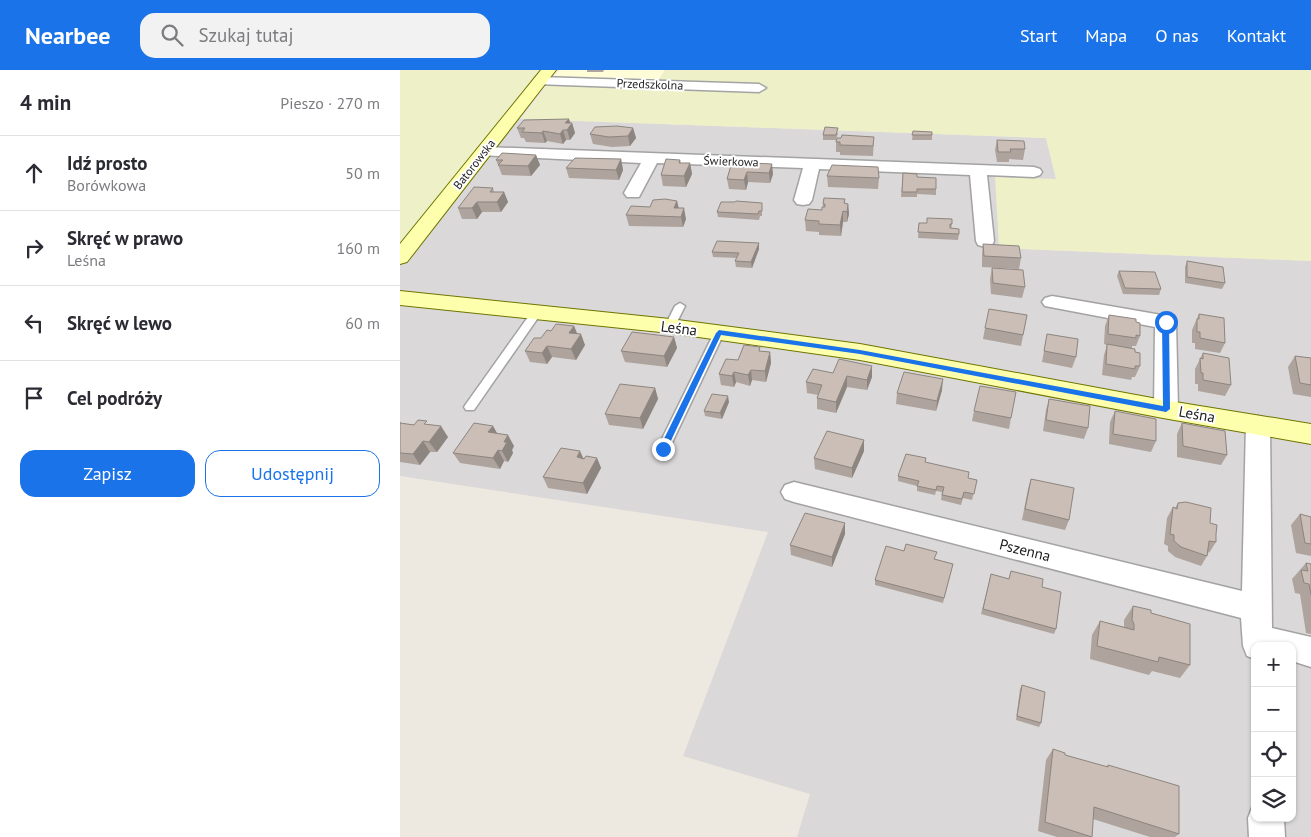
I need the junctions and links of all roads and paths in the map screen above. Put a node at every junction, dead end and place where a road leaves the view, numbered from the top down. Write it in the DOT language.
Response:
graph roads {
  1 [pos="545,75"];
  2 [pos="759,88"];
  3 [pos="484,152"];
  4 [pos="652,158"];
  5 [pos="812,164"];
  6 [pos="978,170"];
  7 [pos="1034,172"];
  8 [pos="633,193"];
  9 [pos="803,200"];
  10 [pos="985,241"];
  11 [pos="400,258"];
  12 [pos="400,298"];
  13 [pos="1052,302"];
  14 [pos="537,312"];
  15 [pos="719,333"];
  16 [pos="470,407"];
  17 [pos="1166,409"];
  18 [pos="1258,425"];
  19 [pos="1311,434"];
  20 [pos="663,449"];
  21 [pos="794,492"];
  22 [pos="1256,608"];
  23 [pos="1267,642"];
  24 [pos="1296,648"];
  25 [pos="1311,652"];
  26 [pos="1266,822"];
  27 [pos="1267,837"];
  1 -- 2 [label="street, Przedszkolna"];
  1 -- 3 [label="street, Batorowska"];
  3 -- 4 [label="street, Świerkowa"];
  3 -- 11 [label="street, Batorowska"];
  4 -- 5 [label="street, Świerkowa"];
  4 -- 8 [label="street"];
  5 -- 6 [label="street, Świerkowa"];
  5 -- 9 [label="street"];
  6 -- 7 [label="street, Świerkowa"];
  6 -- 10 [label="street"];
  12 -- 14 [label="street, Leśna"];
  13 -- 17 [label="street"];
  14 -- 15 [label="street, Leśna"];
  14 -- 16 [label="lane"];
  15 -- 17 [label="street, Leśna"];
  15 -- 20 [label="lane"];
  17 -- 18 [label="street, Leśna"];
  18 -- 19 [label="street, Leśna"];
  18 -- 22 [label="street"];
  21 -- 22 [label="street, Pszenna"];
  22 -- 23 [label="street"];
  24 -- 25 [label="street"];
  26 -- 27 [label="street"];
}
